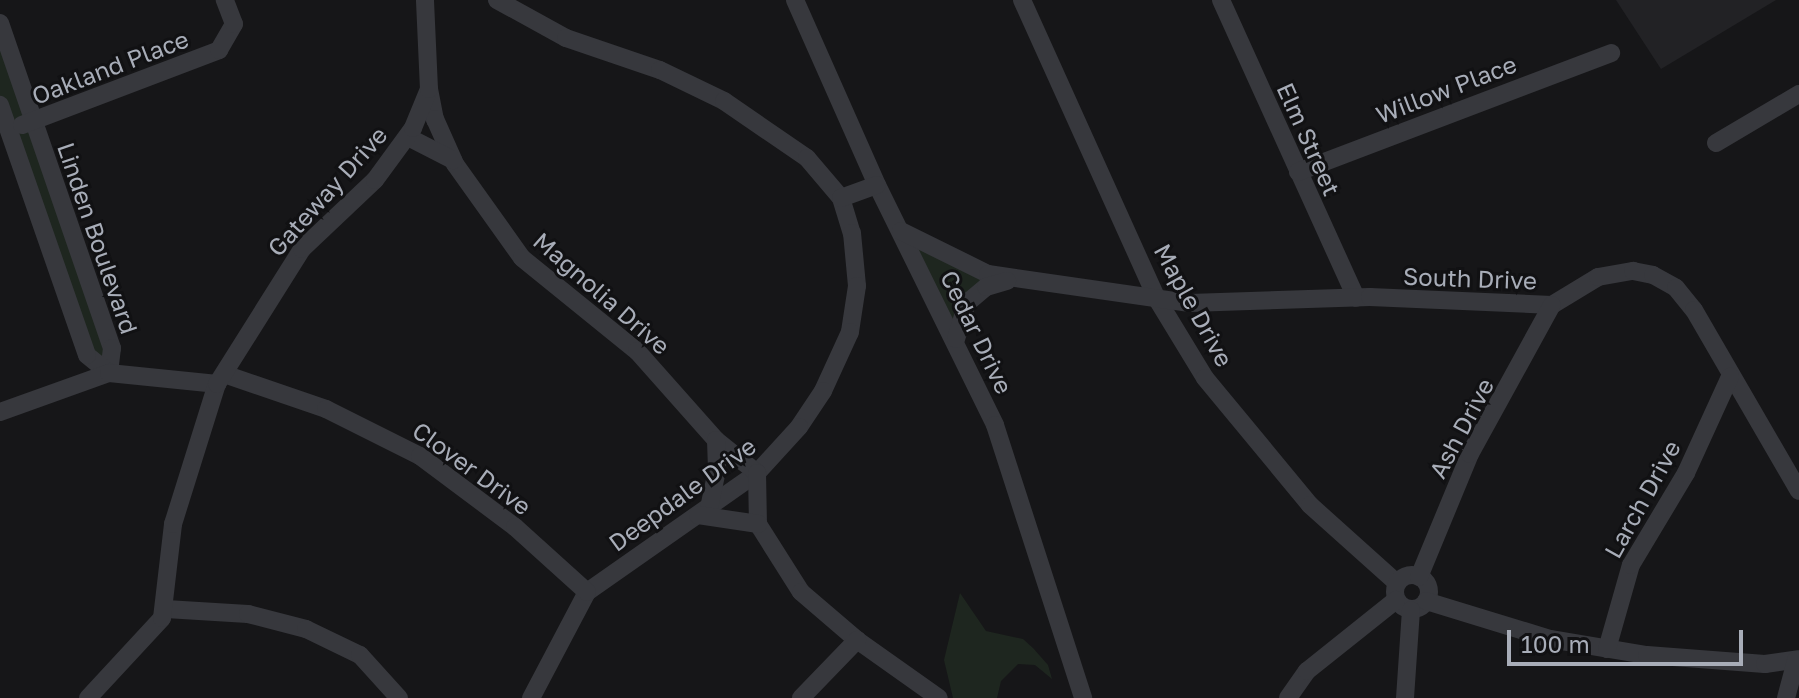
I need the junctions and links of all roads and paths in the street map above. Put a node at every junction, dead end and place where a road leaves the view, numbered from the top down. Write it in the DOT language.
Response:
graph roads {
  1 [pos="225,0"];
  2 [pos="425,0"];
  3 [pos="497,0"];
  4 [pos="795,0"];
  5 [pos="1022,0"];
  6 [pos="1242,0"];
  7 [pos="1222,4"];
  8 [pos="0,23"];
  9 [pos="1611,53"];
  10 [pos="429,89"];
  11 [pos="1799,94"];
  12 [pos="0,105"];
  13 [pos="33,121"];
  14 [pos="4,131"];
  15 [pos="408,137"];
  16 [pos="1716,143"];
  17 [pos="453,160"];
  18 [pos="1298,172"];
  19 [pos="877,185"];
  20 [pos="841,198"];
  21 [pos="901,231"];
  22 [pos="1014,280"];
  23 [pos="90,283"];
  24 [pos="65,291"];
  25 [pos="1356,298"];
  26 [pos="1157,299"];
  27 [pos="1552,305"];
  28 [pos="956,339"];
  29 [pos="109,373"];
  30 [pos="1730,377"];
  31 [pos="220,379"];
  32 [pos="0,412"];
  33 [pos="716,440"];
  34 [pos="757,473"];
  35 [pos="1799,491"];
  36 [pos="704,511"];
  37 [pos="758,524"];
  38 [pos="587,592"];
  39 [pos="1408,598"];
  40 [pos="166,609"];
  41 [pos="857,640"];
  42 [pos="1607,649"];
  43 [pos="1798,660"];
  44 [pos="88,698"];
  45 [pos="399,698"];
  46 [pos="531,698"];
  47 [pos="801,698"];
  48 [pos="939,698"];
  49 [pos="1083,698"];
  50 [pos="1288,698"];
  51 [pos="1405,698"];
  52 [pos="1786,698"];
  1 -- 13 [label="street, Oakland Place"];
  2 -- 10 [label="street, Gateway Drive"];
  3 -- 20 [label="street, Deepdale Drive"];
  4 -- 19 [label="street, Cedar Drive"];
  5 -- 26 [label="street, Maple Drive"];
  6 -- 7 [label="street"];
  7 -- 18 [label="street, Elm Street"];
  8 -- 13 [label="street, Linden Boulevard"];
  9 -- 18 [label="street, Willow Place"];
  10 -- 15 [label="street, Gateway Drive"];
  10 -- 17 [label="street, Magnolia Drive"];
  11 -- 16 [label="street"];
  12 -- 14 [label="street, Linden Boulevard"];
  13 -- 14 [label="street, Oakland Place"];
  13 -- 23 [label="street, Linden Boulevard"];
  14 -- 24 [label="street, Linden Boulevard"];
  15 -- 17 [label="street"];
  15 -- 31 [label="street, Gateway Drive"];
  17 -- 33 [label="street, Magnolia Drive"];
  18 -- 25 [label="street, Elm Street"];
  19 -- 20 [label="street"];
  19 -- 21 [label="street, Cedar Drive"];
  20 -- 34 [label="street, Deepdale Drive"];
  21 -- 22 [label="street, South Drive"];
  21 -- 28 [label="street, Cedar Drive"];
  22 -- 26 [label="street, South Drive"];
  22 -- 28 [label="street, South Drive"];
  23 -- 24 [label="street"];
  23 -- 29 [label="street, Linden Boulevard"];
  24 -- 29 [label="street, Linden Boulevard"];
  25 -- 26 [label="street, South Drive"];
  25 -- 27 [label="street, South Drive"];
  26 -- 39 [label="street, Maple Drive"];
  27 -- 30 [label="street, South Drive"];
  27 -- 39 [label="street, Ash Drive"];
  28 -- 49 [label="street, Cedar Drive"];
  29 -- 31 [label="street, Clover Drive"];
  29 -- 32 [label="street, Clover Drive"];
  30 -- 35 [label="street, South Drive"];
  30 -- 42 [label="street, Larch Drive"];
  31 -- 38 [label="street, Clover Drive"];
  31 -- 40 [label="street, Gateway Drive"];
  33 -- 34 [label="street, Magnolia Drive"];
  33 -- 36 [label="street"];
  34 -- 36 [label="street, Deepdale Drive"];
  34 -- 37 [label="street"];
  36 -- 37 [label="street"];
  36 -- 38 [label="street, Deepdale Drive"];
  37 -- 41 [label="street"];
  38 -- 46 [label="street, Deepdale Drive"];
  39 -- 42 [label="street, Maple Drive"];
  39 -- 50 [label="street"];
  39 -- 51 [label="street"];
  40 -- 44 [label="street, Gateway Drive"];
  40 -- 45 [label="street"];
  41 -- 47 [label="street"];
  41 -- 48 [label="street"];
  42 -- 43 [label="street, Maple Drive"];
  43 -- 52 [label="street"];
}
